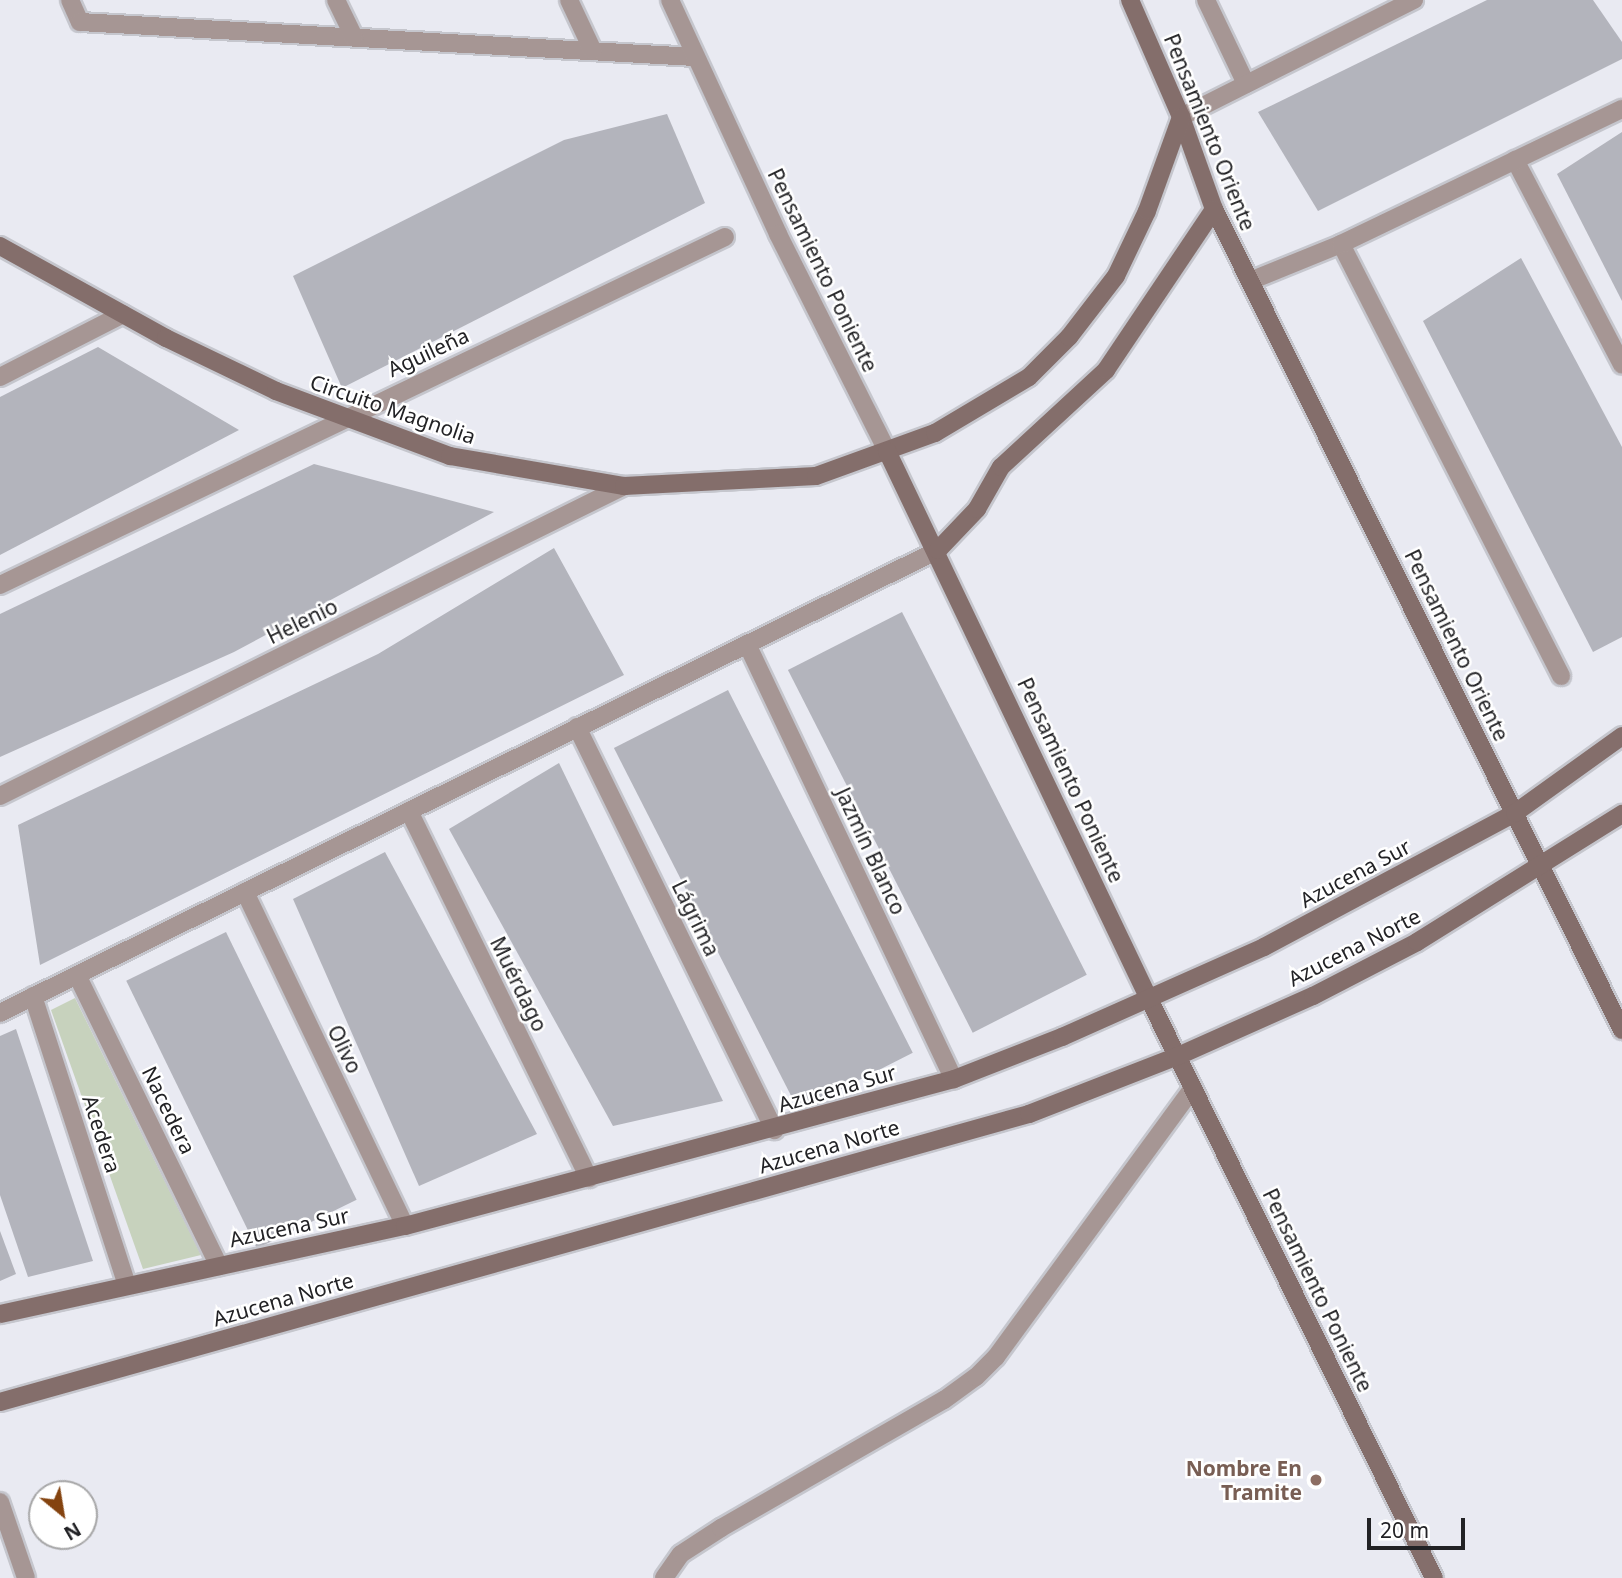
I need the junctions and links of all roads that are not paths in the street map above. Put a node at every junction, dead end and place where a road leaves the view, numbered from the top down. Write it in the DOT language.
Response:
graph roads {
  1 [pos="70,0"];
  2 [pos="336,0"];
  3 [pos="569,0"];
  4 [pos="670,0"];
  5 [pos="1130,0"];
  6 [pos="1206,0"];
  7 [pos="1414,0"];
  8 [pos="354,37"];
  9 [pos="593,51"];
  10 [pos="695,57"];
  11 [pos="1246,83"];
  12 [pos="1622,109"];
  13 [pos="1181,117"];
  14 [pos="1515,160"];
  15 [pos="1214,209"];
  16 [pos="725,236"];
  17 [pos="1341,244"];
  18 [pos="0,246"];
  19 [pos="1250,281"];
  20 [pos="122,314"];
  21 [pos="1622,365"];
  22 [pos="0,377"];
  23 [pos="340,419"];
  24 [pos="887,450"];
  25 [pos="624,486"];
  26 [pos="937,551"];
  27 [pos="0,585"];
  28 [pos="747,643"];
  29 [pos="1561,676"];
  30 [pos="577,727"];
  31 [pos="1622,736"];
  32 [pos="0,796"];
  33 [pos="409,811"];
  34 [pos="1515,813"];
  35 [pos="1622,814"];
  36 [pos="1541,867"];
  37 [pos="245,892"];
  38 [pos="77,975"];
  39 [pos="33,996"];
  40 [pos="1150,999"];
  41 [pos="0,1013"];
  42 [pos="1622,1030"];
  43 [pos="1178,1056"];
  44 [pos="954,1079"];
  45 [pos="1193,1088"];
  46 [pos="774,1130"];
  47 [pos="589,1178"];
  48 [pos="405,1226"];
  49 [pos="219,1266"];
  50 [pos="127,1285"];
  51 [pos="0,1314"];
  52 [pos="0,1402"];
  53 [pos="0,1502"];
  54 [pos="26,1578"];
  55 [pos="664,1578"];
  56 [pos="1434,1578"];
  1 -- 8 [label="street"];
  2 -- 8 [label="street"];
  3 -- 9 [label="street"];
  4 -- 10 [label="street, Pensamiento Poniente"];
  5 -- 13 [label="street, Pensamiento Oriente"];
  6 -- 11 [label="street"];
  7 -- 11 [label="street"];
  8 -- 9 [label="street"];
  9 -- 10 [label="street"];
  10 -- 24 [label="street, Pensamiento Poniente"];
  11 -- 13 [label="street"];
  12 -- 14 [label="street"];
  13 -- 15 [label="street, Pensamiento Oriente"];
  13 -- 24 [label="street, Circuito Magnolia"];
  14 -- 17 [label="street"];
  14 -- 21 [label="street"];
  15 -- 19 [label="street, Pensamiento Oriente"];
  15 -- 26 [label="street"];
  16 -- 23 [label="street, Aguileña"];
  17 -- 19 [label="street"];
  17 -- 29 [label="street"];
  18 -- 20 [label="street, Circuito Magnolia"];
  19 -- 34 [label="street, Pensamiento Oriente"];
  20 -- 22 [label="street"];
  20 -- 23 [label="street, Circuito Magnolia"];
  23 -- 25 [label="street, Circuito Magnolia"];
  23 -- 27 [label="street, Aguileña"];
  24 -- 25 [label="street, Circuito Magnolia"];
  24 -- 26 [label="street, Pensamiento Poniente"];
  25 -- 32 [label="street, Helenio"];
  26 -- 28 [label="street"];
  26 -- 40 [label="street, Pensamiento Poniente"];
  28 -- 30 [label="street"];
  28 -- 44 [label="street, Jazmín Blanco"];
  30 -- 33 [label="street"];
  30 -- 46 [label="street, Lágrima"];
  31 -- 34 [label="street, Azucena Sur"];
  33 -- 37 [label="street"];
  33 -- 47 [label="street, Muérdago"];
  34 -- 36 [label="street, Pensamiento Oriente"];
  34 -- 40 [label="street, Azucena Sur"];
  35 -- 36 [label="street, Azucena Norte"];
  36 -- 42 [label="street, Pensamiento Oriente"];
  36 -- 43 [label="street, Azucena Norte"];
  37 -- 38 [label="street"];
  37 -- 48 [label="street, Olivo"];
  38 -- 39 [label="street"];
  38 -- 49 [label="street, Nacedera"];
  39 -- 41 [label="street"];
  39 -- 50 [label="street, Acedera"];
  40 -- 43 [label="street, Pensamiento Poniente"];
  40 -- 44 [label="street, Azucena Sur"];
  43 -- 45 [label="street, Pensamiento Poniente"];
  43 -- 52 [label="street, Azucena Norte"];
  44 -- 46 [label="street, Azucena Sur"];
  45 -- 55 [label="street"];
  45 -- 56 [label="street, Pensamiento Poniente"];
  46 -- 47 [label="street, Azucena Sur"];
  47 -- 48 [label="street, Azucena Sur"];
  48 -- 49 [label="street, Azucena Sur"];
  49 -- 50 [label="street, Azucena Sur"];
  50 -- 51 [label="street, Azucena Sur"];
  53 -- 54 [label="street"];
}
